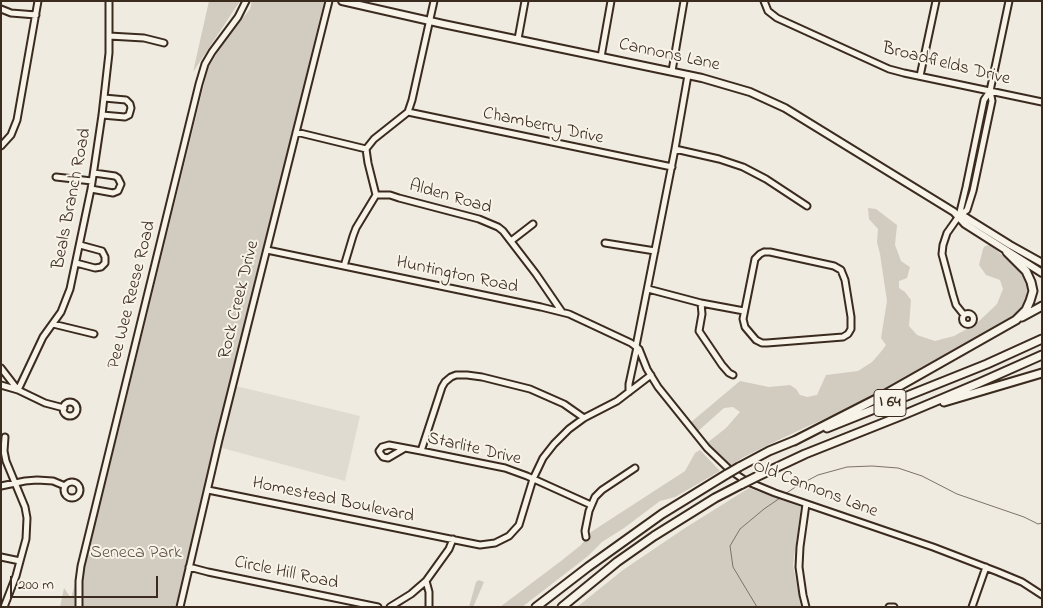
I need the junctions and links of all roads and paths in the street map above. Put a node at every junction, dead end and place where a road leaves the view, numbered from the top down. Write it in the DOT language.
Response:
graph roads {
  1 [pos="38,1"];
  2 [pos="109,1"];
  3 [pos="246,1"];
  4 [pos="329,1"];
  5 [pos="343,1"];
  6 [pos="434,1"];
  7 [pos="525,1"];
  8 [pos="611,1"];
  9 [pos="684,1"];
  10 [pos="764,1"];
  11 [pos="936,1"];
  12 [pos="1009,1"];
  13 [pos="1,9"];
  14 [pos="36,15"];
  15 [pos="430,21"];
  16 [pos="109,36"];
  17 [pos="518,39"];
  18 [pos="164,43"];
  19 [pos="601,57"];
  20 [pos="672,71"];
  21 [pos="688,75"];
  22 [pos="920,76"];
  23 [pos="990,91"];
  24 [pos="104,98"];
  25 [pos="1042,102"];
  26 [pos="408,112"];
  27 [pos="102,114"];
  28 [pos="296,132"];
  29 [pos="976,139"];
  30 [pos="984,140"];
  31 [pos="1,146"];
  32 [pos="366,149"];
  33 [pos="675,149"];
  34 [pos="672,168"];
  35 [pos="94,173"];
  36 [pos="969,173"];
  37 [pos="976,174"];
  38 [pos="56,177"];
  39 [pos="92,181"];
  40 [pos="91,190"];
  41 [pos="376,195"];
  42 [pos="807,206"];
  43 [pos="959,216"];
  44 [pos="533,224"];
  45 [pos="510,241"];
  46 [pos="605,243"];
  47 [pos="80,245"];
  48 [pos="267,250"];
  49 [pos="1008,250"];
  50 [pos="655,251"];
  51 [pos="76,263"];
  52 [pos="1042,263"];
  53 [pos="344,266"];
  54 [pos="1042,273"];
  55 [pos="648,289"];
  56 [pos="701,303"];
  57 [pos="1042,306"];
  58 [pos="744,311"];
  59 [pos="562,312"];
  60 [pos="964,316"];
  61 [pos="1016,320"];
  62 [pos="53,324"];
  63 [pos="94,334"];
  64 [pos="1042,339"];
  65 [pos="636,347"];
  66 [pos="1042,354"];
  67 [pos="1,368"];
  68 [pos="1042,373"];
  69 [pos="651,375"];
  70 [pos="733,375"];
  71 [pos="1,385"];
  72 [pos="18,390"];
  73 [pos="629,392"];
  74 [pos="64,408"];
  75 [pos="903,415"];
  76 [pos="584,418"];
  77 [pos="5,437"];
  78 [pos="794,441"];
  79 [pos="405,448"];
  80 [pos="421,451"];
  81 [pos="635,468"];
  82 [pos="533,479"];
  83 [pos="15,483"];
  84 [pos="1,486"];
  85 [pos="65,486"];
  86 [pos="208,490"];
  87 [pos="806,504"];
  88 [pos="591,505"];
  89 [pos="586,537"];
  90 [pos="453,539"];
  91 [pos="1,557"];
  92 [pos="20,561"];
  93 [pos="190,566"];
  94 [pos="986,567"];
  95 [pos="426,581"];
  96 [pos="1042,595"];
  97 [pos="2,607"];
  98 [pos="79,607"];
  99 [pos="180,607"];
  100 [pos="378,607"];
  101 [pos="390,607"];
  102 [pos="428,607"];
  103 [pos="536,607"];
  104 [pos="562,607"];
  105 [pos="806,607"];
  106 [pos="889,607"];
  107 [pos="894,607"];
  108 [pos="972,607"];
  1 -- 14 [label="street"];
  2 -- 16 [label="street, Beals Branch Road"];
  3 -- 98 [label="street, Pee Wee Reese Road"];
  4 -- 28 [label="street, Rock Creek Drive"];
  5 -- 15 [label="main road, Cannons Lane"];
  6 -- 15 [label="street"];
  7 -- 17 [label="street"];
  8 -- 19 [label="street"];
  9 -- 20 [label="street"];
  10 -- 22 [label="street, Broadfields Drive"];
  11 -- 22 [label="street"];
  12 -- 23 [label="street"];
  13 -- 14 [label="street"];
  14 -- 31 [label="street"];
  15 -- 17 [label="main road, Cannons Lane"];
  15 -- 26 [label="street"];
  16 -- 18 [label="street"];
  16 -- 24 [label="street, Beals Branch Road"];
  17 -- 19 [label="main road, Cannons Lane"];
  19 -- 20 [label="main road, Cannons Lane"];
  20 -- 21 [label="main road, Cannons Lane"];
  21 -- 33 [label="street"];
  21 -- 43 [label="main road, Cannons Lane"];
  22 -- 23 [label="street, Broadfields Drive"];
  23 -- 25 [label="street, Broadfields Drive"];
  23 -- 29 [label="street"];
  23 -- 30 [label="street"];
  24 -- 27 [label="street, Beals Branch Road"];
  24 -- 27 [label="street"];
  26 -- 32 [label="street"];
  26 -- 34 [label="street, Chamberry Drive"];
  27 -- 35 [label="street, Beals Branch Road"];
  28 -- 32 [label="street"];
  28 -- 48 [label="street, Rock Creek Drive"];
  29 -- 30 [label="street"];
  29 -- 36 [label="street"];
  30 -- 37 [label="street"];
  32 -- 41 [label="street"];
  33 -- 34 [label="street"];
  33 -- 42 [label="street"];
  34 -- 50 [label="street"];
  35 -- 39 [label="street, Beals Branch Road"];
  35 -- 40 [label="street"];
  36 -- 37 [label="street"];
  36 -- 43 [label="street"];
  37 -- 43 [label="street"];
  38 -- 39 [label="street"];
  39 -- 40 [label="street, Beals Branch Road"];
  40 -- 47 [label="street, Beals Branch Road"];
  41 -- 45 [label="street, Alden Road"];
  41 -- 53 [label="street"];
  43 -- 49 [label="main road, Cannons Lane"];
  43 -- 60 [label="street"];
  44 -- 45 [label="street"];
  45 -- 59 [label="street, Alden Road"];
  46 -- 50 [label="street"];
  47 -- 51 [label="street, Beals Branch Road"];
  47 -- 51 [label="street"];
  48 -- 53 [label="street, Huntington Road"];
  48 -- 86 [label="street, Rock Creek Drive"];
  49 -- 52 [label="main road, Cannons Lane"];
  49 -- 54 [label="main road, Cannons Lane"];
  49 -- 61 [label="highway"];
  50 -- 55 [label="street"];
  51 -- 62 [label="street, Beals Branch Road"];
  53 -- 59 [label="street, Huntington Road"];
  55 -- 56 [label="street"];
  55 -- 65 [label="street"];
  56 -- 58 [label="street"];
  56 -- 70 [label="street"];
  57 -- 61 [label="highway"];
  58 -- 58 [label="street"];
  59 -- 65 [label="street, Huntington Road"];
  61 -- 78 [label="highway"];
  62 -- 63 [label="street"];
  62 -- 72 [label="street, Beals Branch Road"];
  64 -- 78 [label="highway, I 64"];
  65 -- 69 [label="street, Old Cannons Lane"];
  65 -- 73 [label="street"];
  66 -- 75 [label="highway, I 64"];
  67 -- 72 [label="street"];
  68 -- 75 [label="highway"];
  69 -- 73 [label="street"];
  69 -- 87 [label="street, Old Cannons Lane"];
  71 -- 72 [label="street"];
  72 -- 74 [label="street"];
  73 -- 76 [label="street"];
  75 -- 104 [label="highway, I 64, bridge"];
  76 -- 80 [label="street"];
  76 -- 82 [label="street"];
  77 -- 83 [label="street"];
  78 -- 103 [label="highway, I 64, bridge"];
  79 -- 80 [label="street, Starlite Drive"];
  80 -- 82 [label="street, Starlite Drive"];
  81 -- 88 [label="street"];
  82 -- 88 [label="street, Starlite Drive"];
  82 -- 90 [label="street"];
  83 -- 84 [label="street"];
  83 -- 85 [label="street"];
  83 -- 92 [label="street"];
  86 -- 90 [label="street, Homestead Boulevard"];
  86 -- 93 [label="street, Rock Creek Drive"];
  87 -- 94 [label="street, Old Cannons Lane"];
  87 -- 105 [label="street"];
  88 -- 89 [label="street"];
  90 -- 95 [label="street"];
  91 -- 92 [label="street"];
  92 -- 97 [label="street"];
  93 -- 99 [label="street, Rock Creek Drive"];
  93 -- 100 [label="street, Circle Hill Road"];
  94 -- 96 [label="street, Old Cannons Lane"];
  94 -- 108 [label="street"];
  95 -- 101 [label="street"];
  95 -- 102 [label="street"];
  106 -- 107 [label="street"];
}
